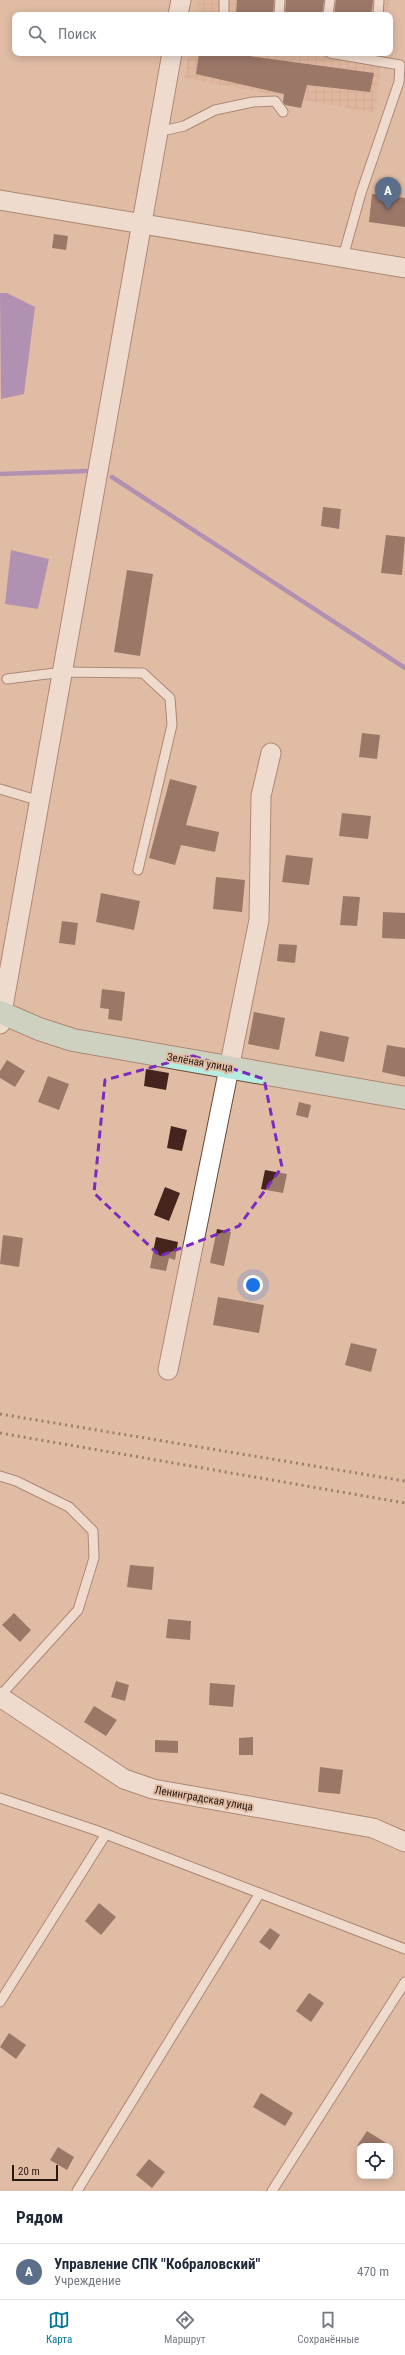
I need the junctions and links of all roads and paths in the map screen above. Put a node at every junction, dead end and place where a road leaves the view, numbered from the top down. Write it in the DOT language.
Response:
graph roads {
  1 [pos="181,0"];
  2 [pos="224,0"];
  3 [pos="280,0"];
  4 [pos="330,0"];
  5 [pos="379,0"];
  6 [pos="179,12"];
  7 [pos="224,12"];
  8 [pos="279,12"];
  9 [pos="328,12"];
  10 [pos="378,12"];
  11 [pos="171,56"];
  12 [pos="364,56"];
  13 [pos="375,57"];
  14 [pos="283,112"];
  15 [pos="158,132"];
  16 [pos="0,200"];
  17 [pos="142,224"];
  18 [pos="343,257"];
  19 [pos="405,268"];
  20 [pos="63,672"];
  21 [pos="7,679"];
  22 [pos="271,753"];
  23 [pos="0,789"];
  24 [pos="40,801"];
  25 [pos="138,870"];
  26 [pos="1,1016"];
  27 [pos="230,1068"];
  28 [pos="405,1098"];
  29 [pos="168,1370"];
  30 [pos="0,1476"];
  31 [pos="0,1696"];
  32 [pos="0,1798"];
  33 [pos="106,1834"];
  34 [pos="405,1842"];
  35 [pos="260,1893"];
  36 [pos="405,1949"];
  37 [pos="405,1982"];
  38 [pos="0,2002"];
  39 [pos="77,2191"];
  40 [pos="272,2191"];
  1 -- 6 [label="street"];
  2 -- 7 [label="lane"];
  3 -- 8 [label="lane"];
  4 -- 9 [label="lane"];
  5 -- 10 [label="lane"];
  11 -- 15 [label="street"];
  12 -- 13 [label="lane"];
  13 -- 18 [label="lane"];
  14 -- 15 [label="lane"];
  15 -- 17 [label="street"];
  16 -- 17 [label="street"];
  17 -- 18 [label="street"];
  17 -- 20 [label="street"];
  18 -- 19 [label="street"];
  20 -- 21 [label="lane"];
  20 -- 24 [label="street"];
  20 -- 25 [label="lane"];
  22 -- 27 [label="street"];
  23 -- 24 [label="lane"];
  24 -- 26 [label="street"];
  26 -- 27 [label="street, Зелёная улица"];
  27 -- 28 [label="street, Зелёная улица"];
  27 -- 29 [label="street"];
  30 -- 31 [label="lane"];
  31 -- 34 [label="street, Ленинградская улица"];
  32 -- 33 [label="lane"];
  33 -- 35 [label="lane"];
  33 -- 38 [label="lane"];
  35 -- 36 [label="lane"];
  35 -- 39 [label="lane"];
  37 -- 40 [label="lane"];
}
